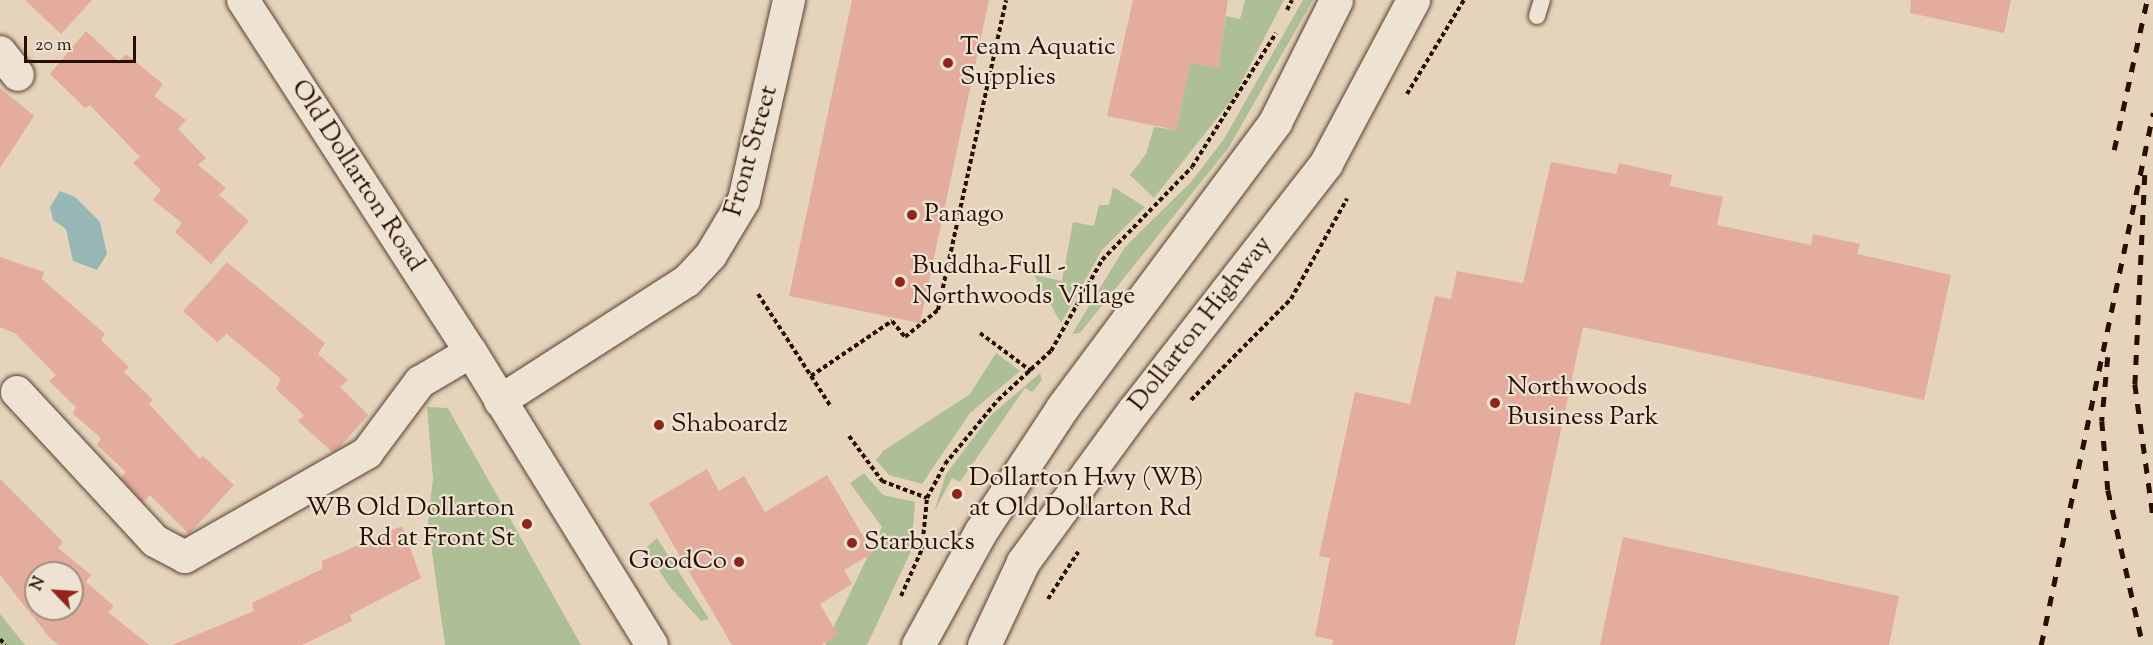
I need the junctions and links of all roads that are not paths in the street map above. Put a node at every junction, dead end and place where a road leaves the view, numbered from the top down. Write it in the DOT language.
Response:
graph roads {
  1 [pos="243,0"];
  2 [pos="789,0"];
  3 [pos="1336,0"];
  4 [pos="1413,0"];
  5 [pos="471,352"];
  6 [pos="17,392"];
  7 [pos="500,402"];
  8 [pos="652,645"];
  9 [pos="918,645"];
  10 [pos="984,645"];
  1 -- 5 [label="street, Old Dollarton Road"];
  2 -- 7 [label="street, Front Street"];
  3 -- 9 [label="main road"];
  4 -- 10 [label="main road, Dollarton Highway"];
  5 -- 6 [label="street"];
  5 -- 7 [label="street, Old Dollarton Road"];
  7 -- 8 [label="street, Old Dollarton Road"];
}
